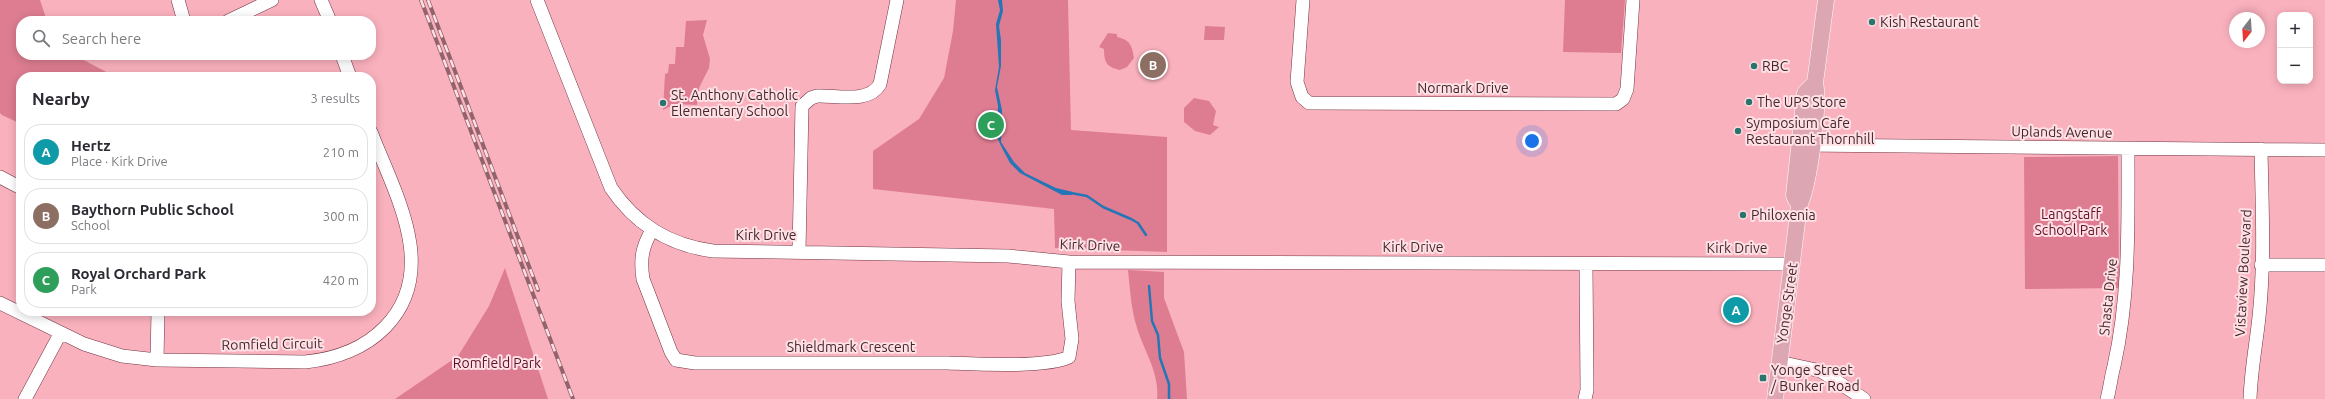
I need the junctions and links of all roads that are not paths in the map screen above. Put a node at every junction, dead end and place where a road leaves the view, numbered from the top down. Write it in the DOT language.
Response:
graph roads {
  1 [pos="178,0"];
  2 [pos="272,0"];
  3 [pos="321,0"];
  4 [pos="537,0"];
  5 [pos="897,0"];
  6 [pos="1303,0"];
  7 [pos="1633,0"];
  8 [pos="1826,0"];
  9 [pos="183,16"];
  10 [pos="238,16"];
  11 [pos="328,16"];
  12 [pos="344,60"];
  13 [pos="348,72"];
  14 [pos="376,145"];
  15 [pos="1805,145"];
  16 [pos="2128,149"];
  17 [pos="2261,149"];
  18 [pos="2325,150"];
  19 [pos="0,177"];
  20 [pos="16,185"];
  21 [pos="652,230"];
  22 [pos="799,251"];
  23 [pos="1069,262"];
  24 [pos="1586,264"];
  25 [pos="1793,264"];
  26 [pos="2261,265"];
  27 [pos="2325,265"];
  28 [pos="0,303"];
  29 [pos="16,311"];
  30 [pos="25,316"];
  31 [pos="158,316"];
  32 [pos="60,334"];
  33 [pos="157,360"];
  34 [pos="1779,362"];
  35 [pos="24,399"];
  36 [pos="1585,399"];
  37 [pos="1775,399"];
  38 [pos="1864,399"];
  39 [pos="2106,399"];
  40 [pos="2250,399"];
  1 -- 9 [label="street"];
  2 -- 10 [label="street"];
  3 -- 11 [label="street"];
  4 -- 21 [label="street, Kirk Drive"];
  5 -- 22 [label="street"];
  6 -- 7 [label="street, Normark Drive"];
  8 -- 15 [label="main road, Yonge Street"];
  12 -- 13 [label="street"];
  14 -- 33 [label="street, Romfield Circuit"];
  15 -- 16 [label="street, Uplands Avenue"];
  15 -- 25 [label="main road, Yonge Street"];
  16 -- 17 [label="street, Uplands Avenue"];
  16 -- 39 [label="street, Shasta Drive"];
  17 -- 18 [label="street, Uplands Avenue"];
  17 -- 26 [label="street, Vistaview Boulevard"];
  19 -- 20 [label="street"];
  21 -- 22 [label="street, Kirk Drive"];
  21 -- 23 [label="street, Shieldmark Crescent"];
  22 -- 23 [label="street, Kirk Drive"];
  23 -- 24 [label="street, Kirk Drive"];
  24 -- 25 [label="street, Kirk Drive"];
  24 -- 36 [label="street"];
  25 -- 34 [label="main road, Yonge Street"];
  26 -- 27 [label="street"];
  26 -- 40 [label="street, Vistaview Boulevard"];
  28 -- 29 [label="street, Romfield Circuit"];
  30 -- 32 [label="street, Romfield Circuit"];
  31 -- 33 [label="street"];
  32 -- 33 [label="street, Romfield Circuit"];
  32 -- 35 [label="street"];
  34 -- 37 [label="main road, Yonge Street"];
  34 -- 38 [label="street"];
}
